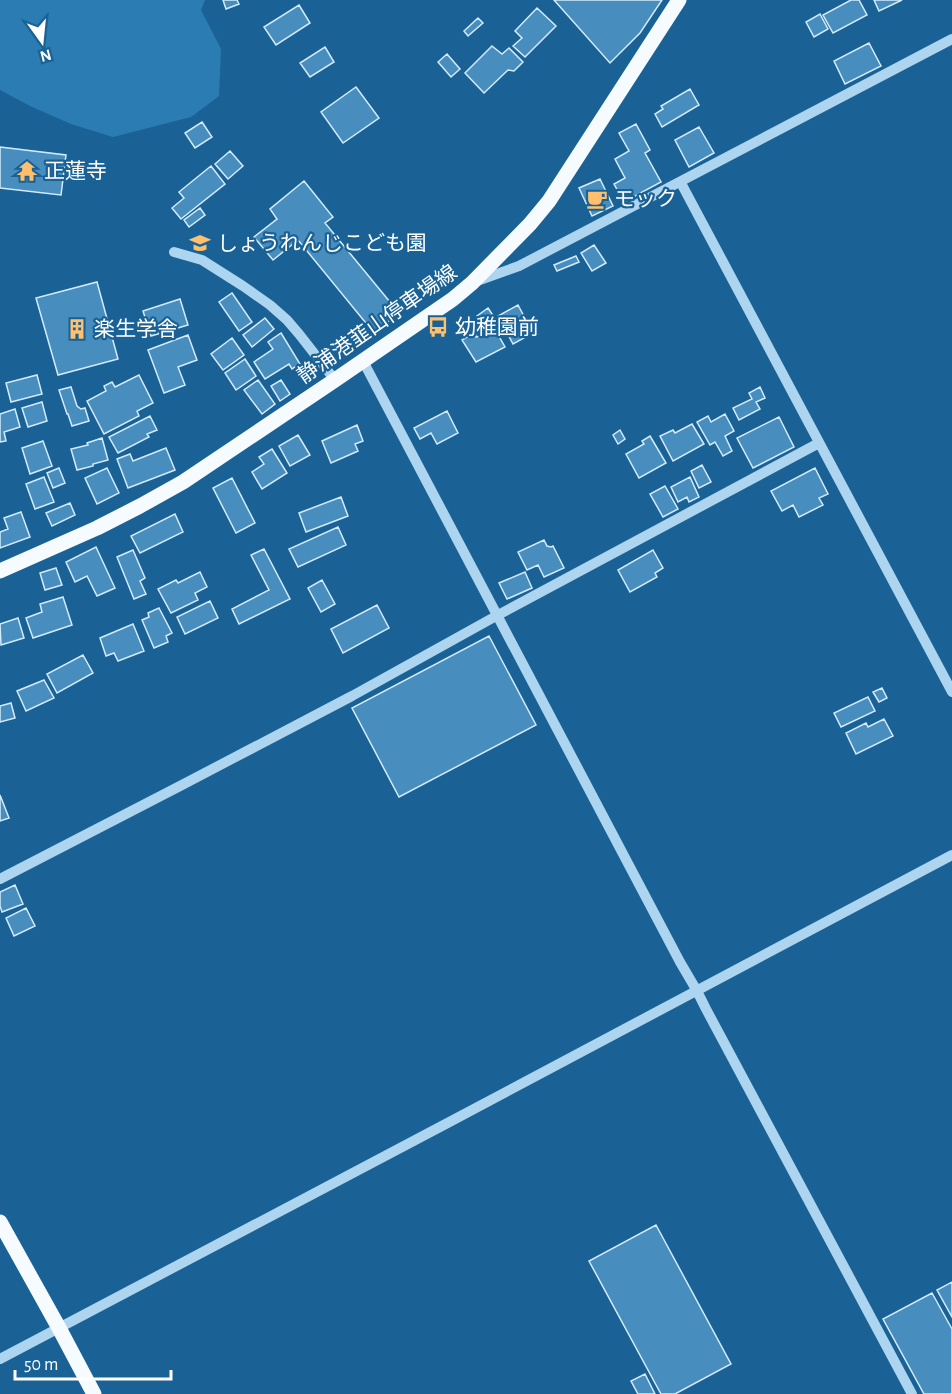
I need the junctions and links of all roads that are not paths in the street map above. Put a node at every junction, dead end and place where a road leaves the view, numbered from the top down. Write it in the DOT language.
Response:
graph roads {
  1 [pos="679,0"];
  2 [pos="952,39"];
  3 [pos="681,183"];
  4 [pos="174,252"];
  5 [pos="472,283"];
  6 [pos="363,361"];
  7 [pos="336,380"];
  8 [pos="819,444"];
  9 [pos="0,571"];
  10 [pos="498,615"];
  11 [pos="952,692"];
  12 [pos="952,855"];
  13 [pos="0,879"];
  14 [pos="697,991"];
  15 [pos="0,1222"];
  16 [pos="59,1328"];
  17 [pos="0,1359"];
  18 [pos="94,1394"];
  19 [pos="912,1394"];
  1 -- 5 [label="main road, 静浦港韮山停車場線"];
  2 -- 3 [label="street"];
  3 -- 5 [label="street"];
  3 -- 8 [label="street"];
  4 -- 7 [label="street"];
  5 -- 6 [label="main road, 静浦港韮山停車場線"];
  6 -- 7 [label="main road, 静浦港韮山停車場線"];
  6 -- 10 [label="street"];
  7 -- 9 [label="main road, 静浦港韮山停車場線"];
  8 -- 10 [label="street"];
  8 -- 11 [label="street"];
  10 -- 13 [label="street"];
  10 -- 14 [label="street"];
  12 -- 14 [label="street"];
  14 -- 16 [label="street"];
  14 -- 19 [label="street"];
  15 -- 16 [label="main road"];
  16 -- 17 [label="street"];
  16 -- 18 [label="main road"];
}
